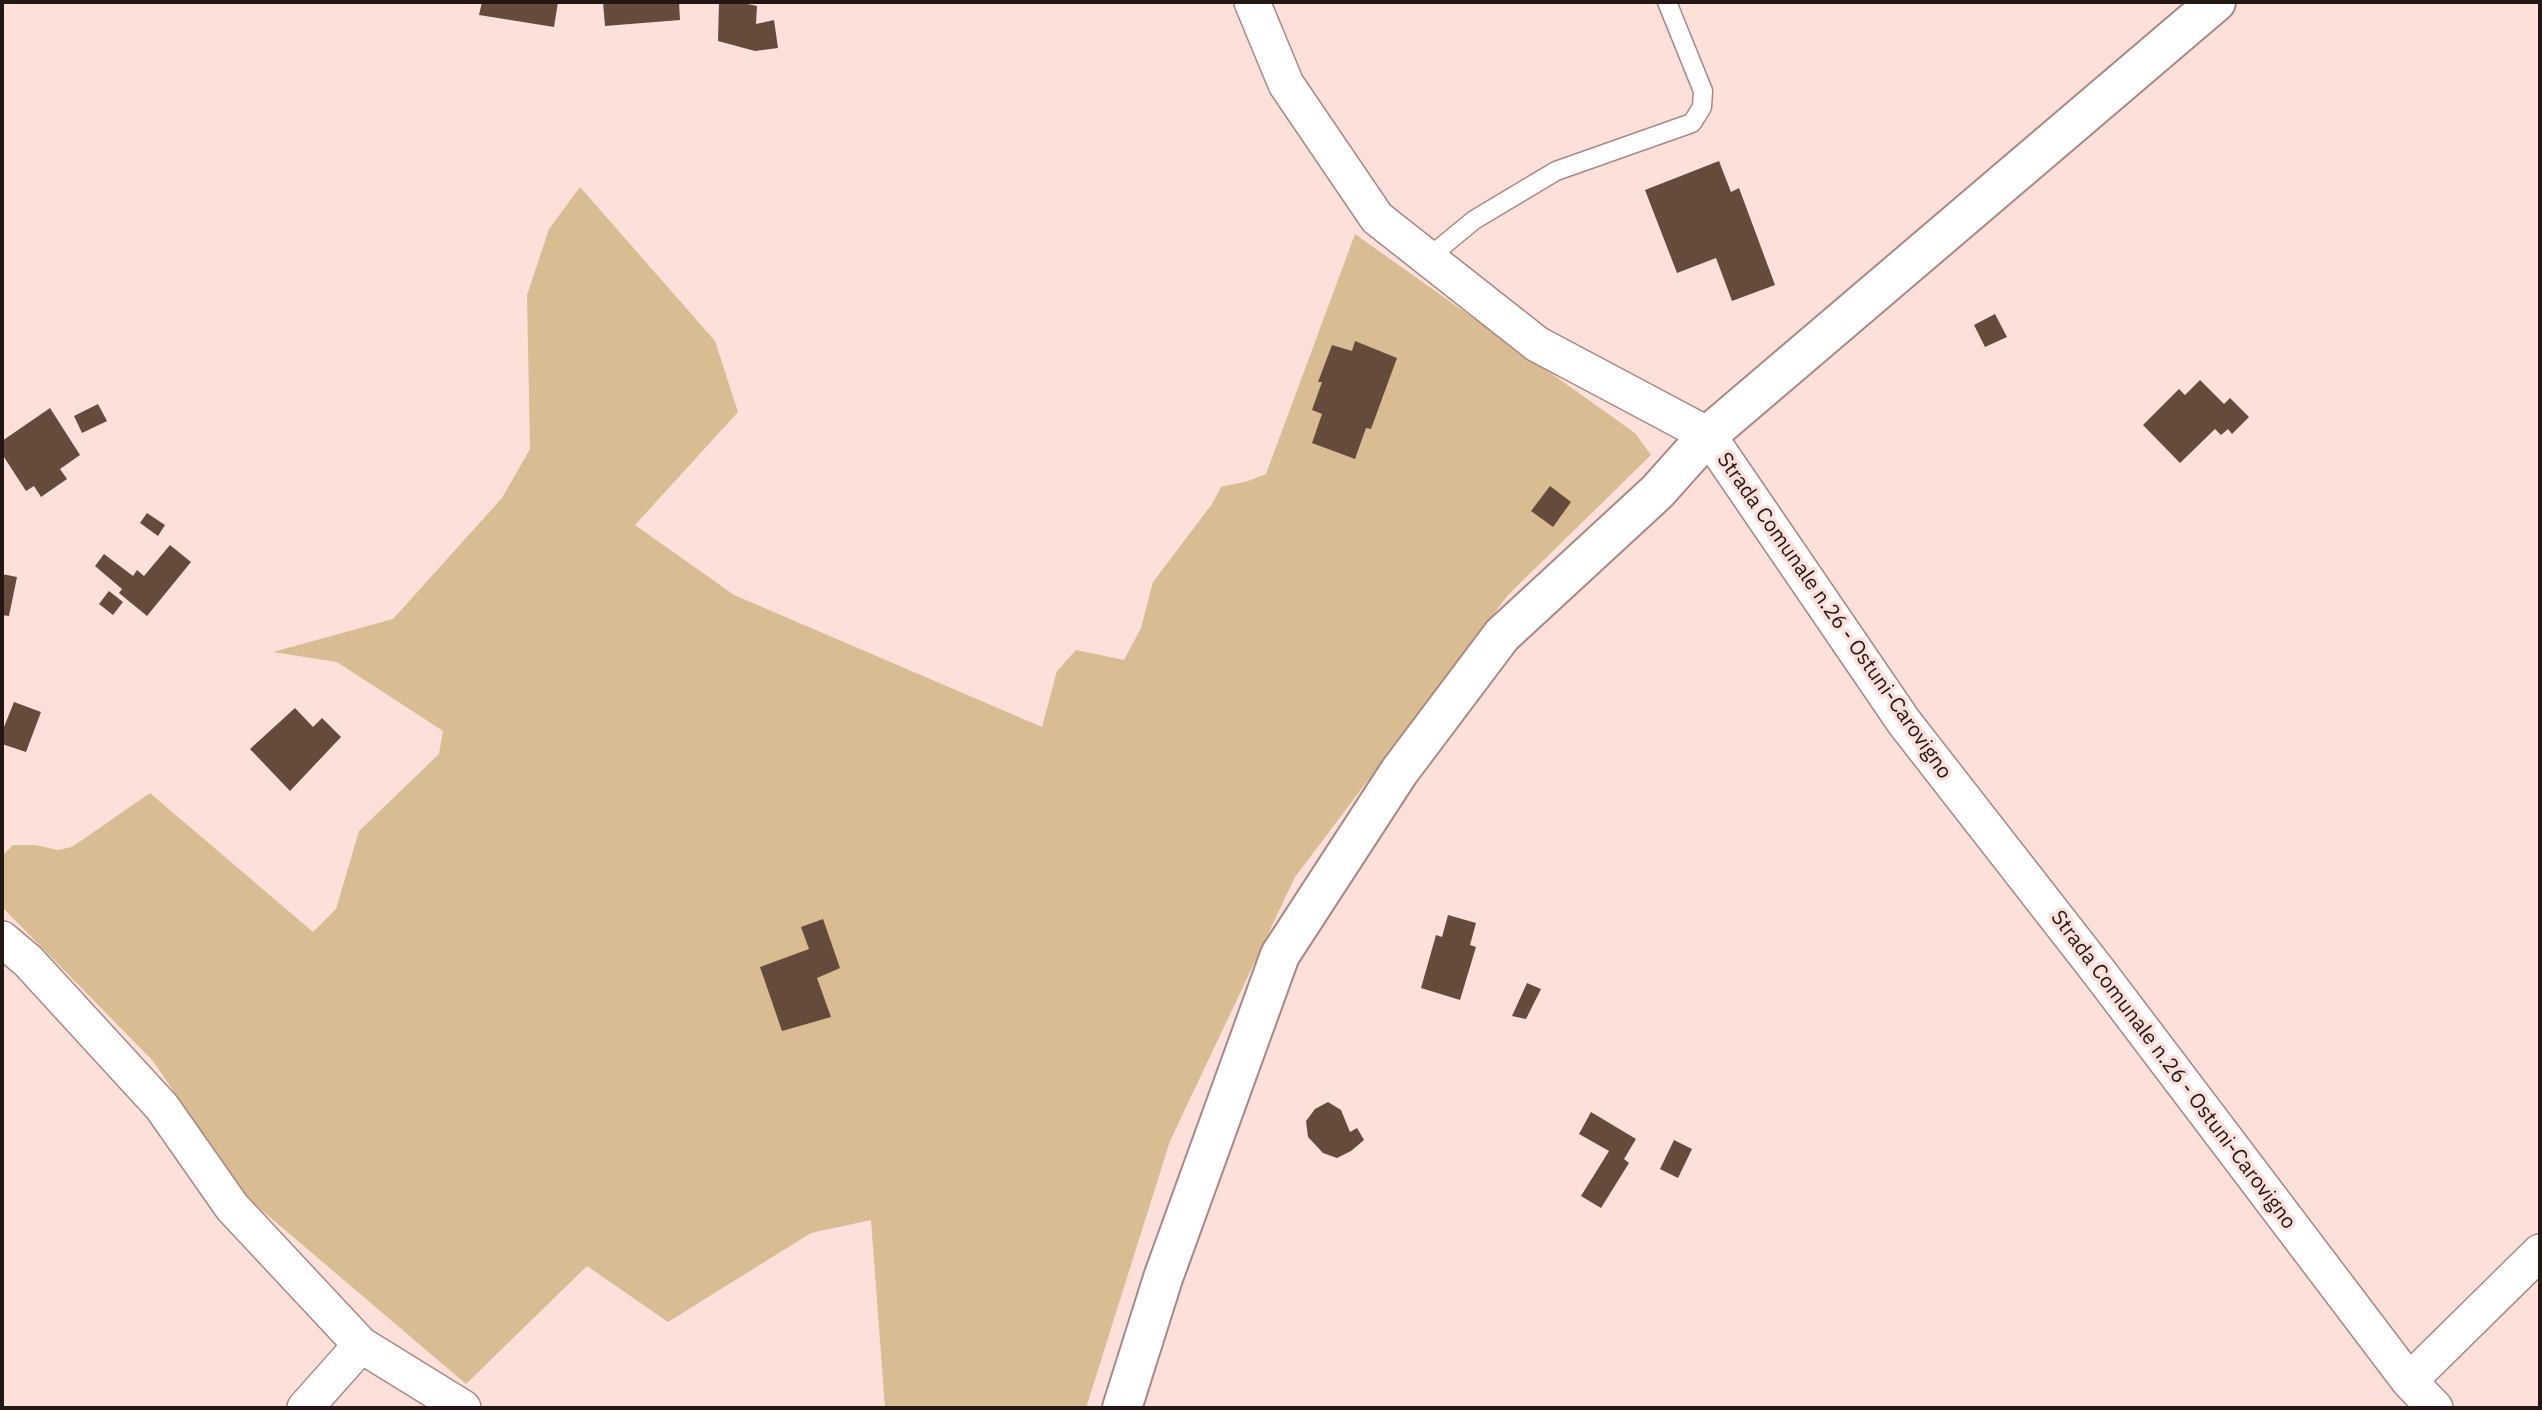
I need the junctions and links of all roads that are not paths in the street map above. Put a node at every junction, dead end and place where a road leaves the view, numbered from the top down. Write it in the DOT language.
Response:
graph roads {
  1 [pos="1252,2"];
  2 [pos="1667,2"];
  3 [pos="2216,2"];
  4 [pos="1428,258"];
  5 [pos="1708,435"];
  6 [pos="2,939"];
  7 [pos="2540,1252"];
  8 [pos="361,1345"];
  9 [pos="2409,1381"];
  10 [pos="305,1408"];
  11 [pos="463,1408"];
  12 [pos="1122,1408"];
  13 [pos="2435,1408"];
  1 -- 4 [label="street, Strada Comunale n.26 - Ostuni-Carovigno"];
  2 -- 4 [label="lane"];
  3 -- 5 [label="street"];
  4 -- 5 [label="street, Strada Comunale n.26 - Ostuni-Carovigno"];
  5 -- 9 [label="street, Strada Comunale n.26 - Ostuni-Carovigno"];
  5 -- 12 [label="street"];
  6 -- 8 [label="street"];
  7 -- 9 [label="street"];
  8 -- 10 [label="street"];
  8 -- 11 [label="street"];
  9 -- 13 [label="street, Strada Comunale n.26 - Ostuni-Carovigno"];
}
